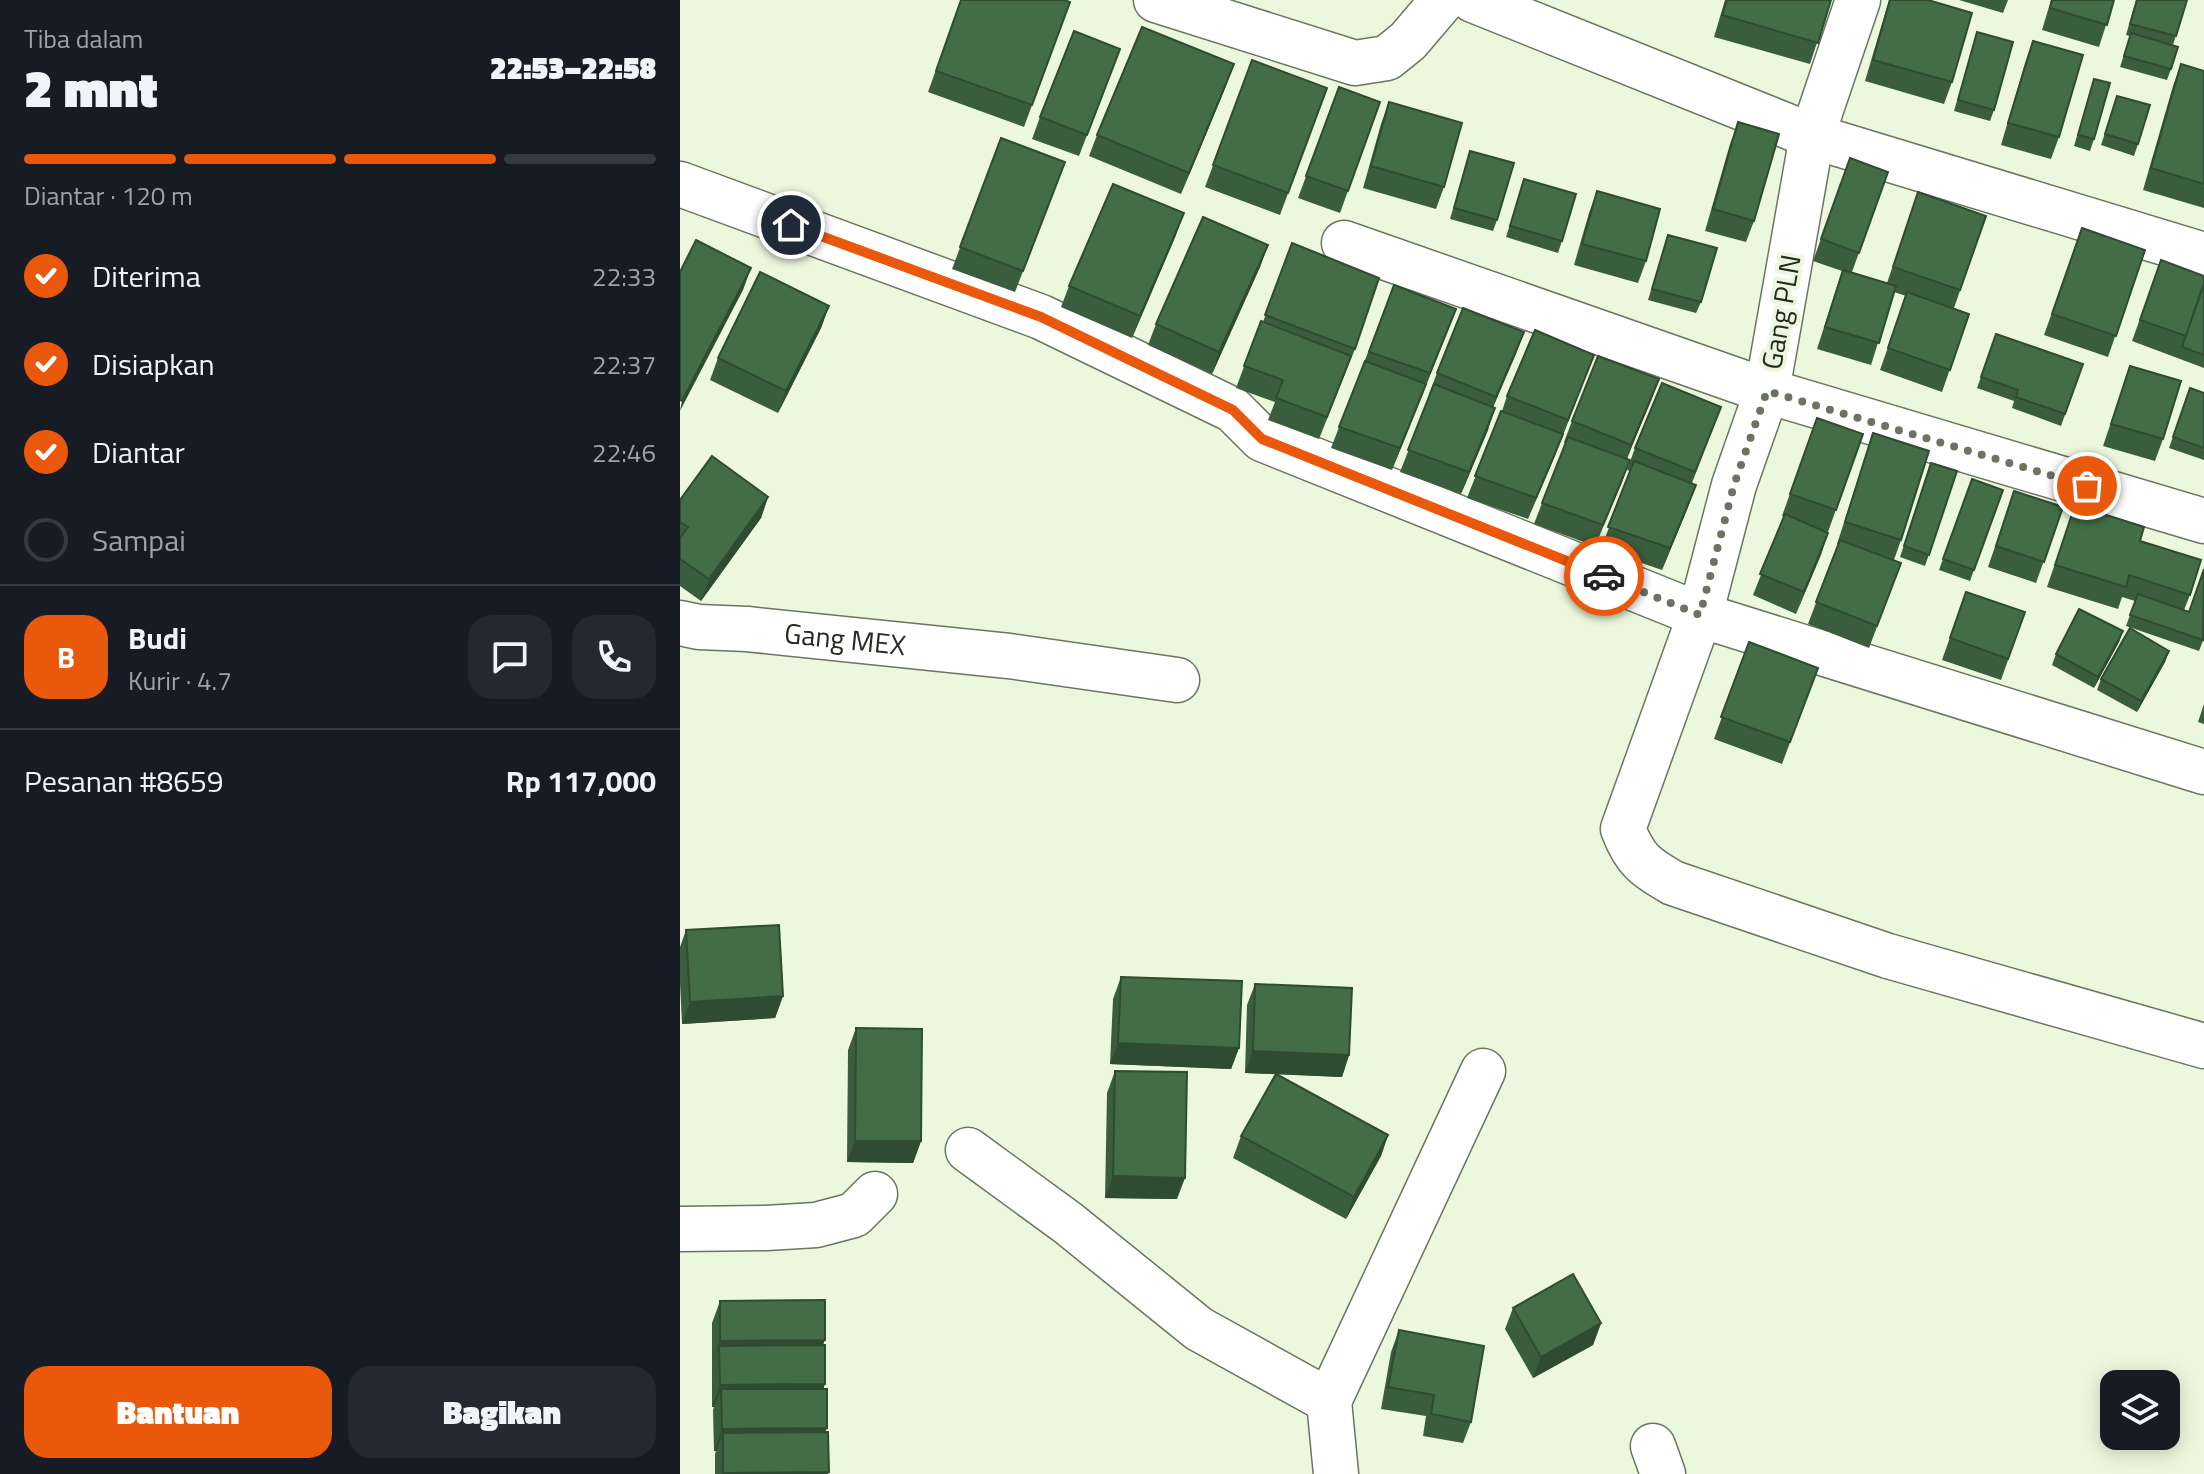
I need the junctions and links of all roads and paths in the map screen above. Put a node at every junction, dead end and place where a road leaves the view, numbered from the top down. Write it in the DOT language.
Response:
graph roads {
  1 [pos="1156,0"];
  2 [pos="1443,0"];
  3 [pos="1473,0"];
  4 [pos="1858,0"];
  5 [pos="1812,136"];
  6 [pos="680,184"];
  7 [pos="1344,243"];
  8 [pos="2204,255"];
  9 [pos="1767,391"];
  10 [pos="2204,521"];
  11 [pos="1700,615"];
  12 [pos="680,623"];
  13 [pos="1177,680"];
  14 [pos="2204,772"];
  15 [pos="2204,1046"];
  16 [pos="1483,1071"];
  17 [pos="968,1150"];
  18 [pos="875,1194"];
  19 [pos="680,1229"];
  20 [pos="1329,1401"];
  21 [pos="1336,1474"];
  1 -- 2 [label="street"];
  3 -- 5 [label="street"];
  4 -- 5 [label="street, Gang PLN"];
  5 -- 8 [label="street"];
  5 -- 9 [label="street, Gang PLN"];
  6 -- 11 [label="street"];
  7 -- 9 [label="street"];
  9 -- 10 [label="street"];
  9 -- 11 [label="street, Gang PLN"];
  11 -- 14 [label="street"];
  11 -- 15 [label="street, Gang PLN"];
  12 -- 13 [label="street, Gang MEX"];
  16 -- 20 [label="street"];
  17 -- 20 [label="street"];
  18 -- 19 [label="street"];
  20 -- 21 [label="street"];
}
